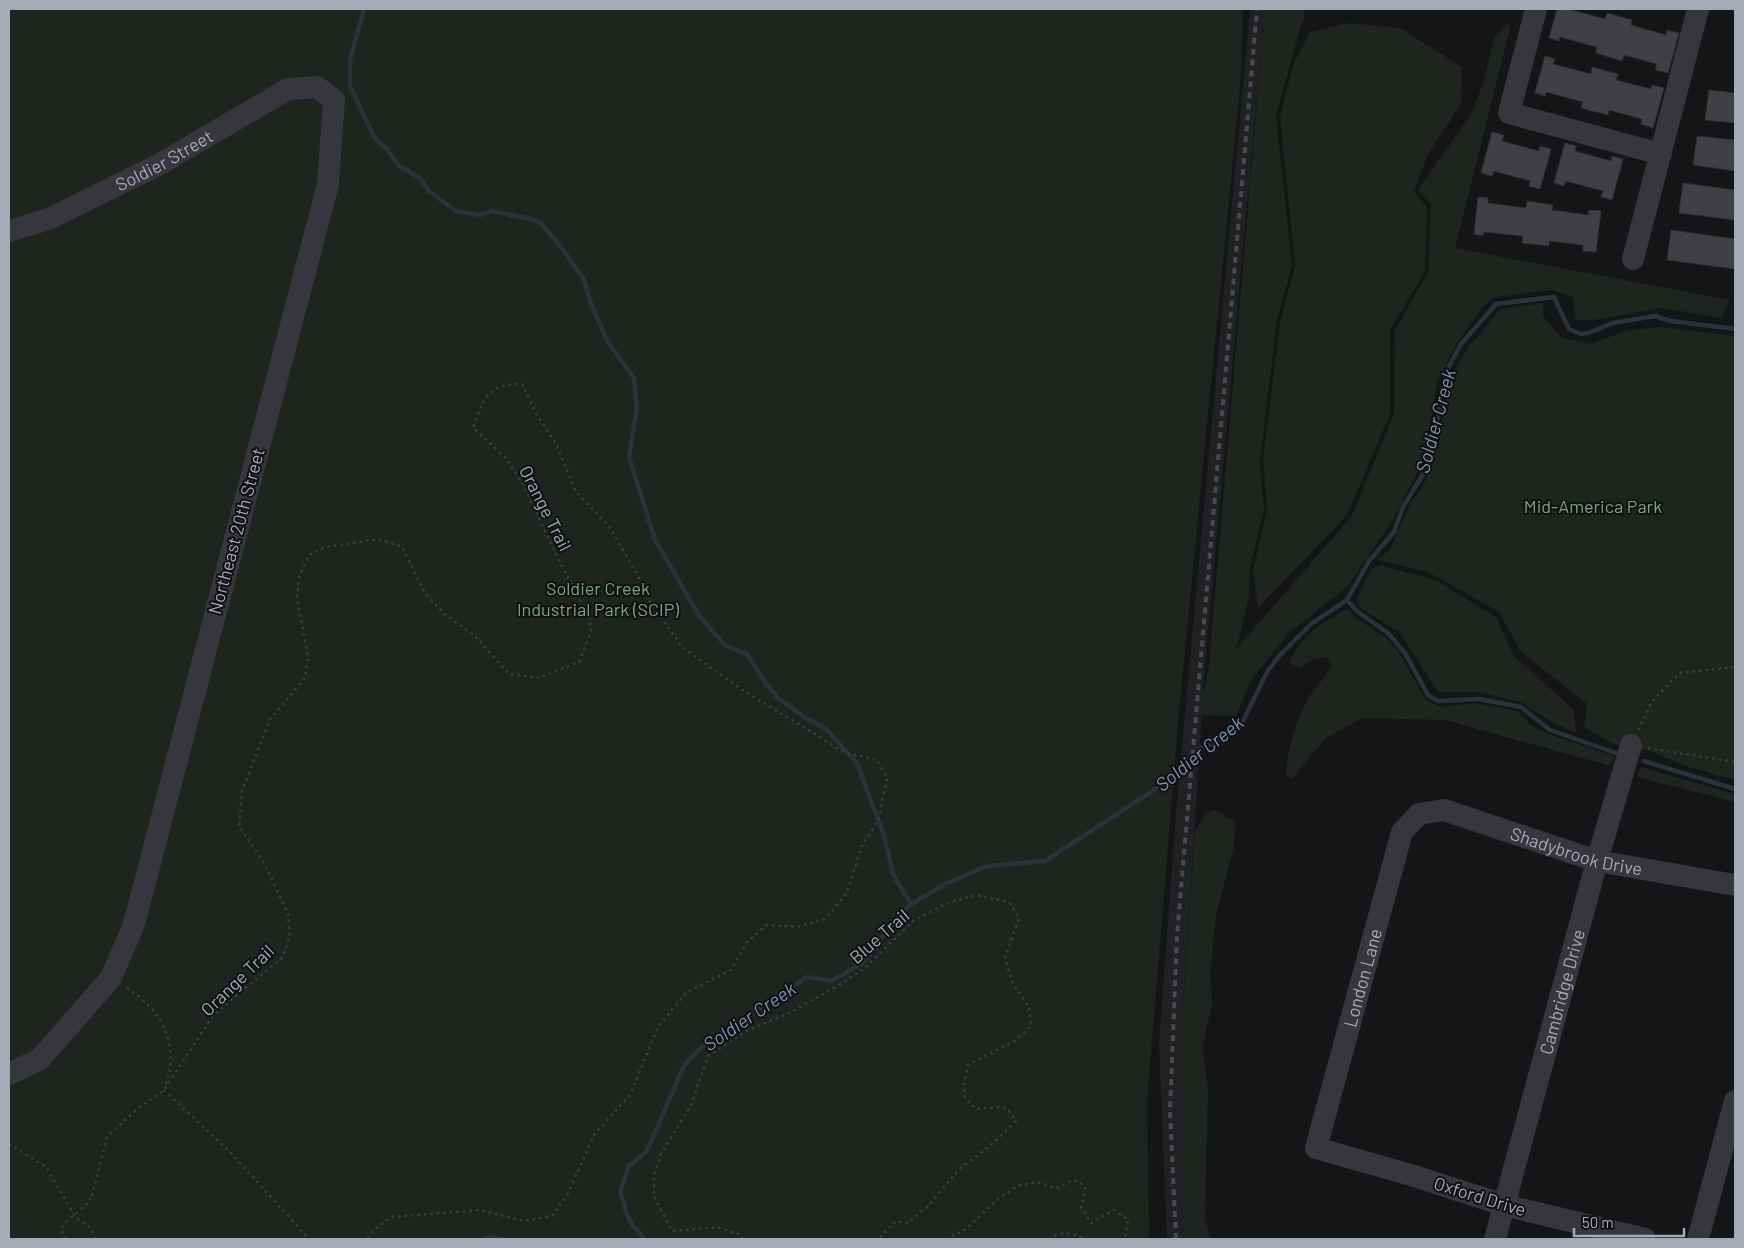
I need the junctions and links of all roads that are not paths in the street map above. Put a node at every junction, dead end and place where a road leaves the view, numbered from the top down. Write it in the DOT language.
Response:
graph roads {
  1 [pos="1536,9"];
  2 [pos="1698,9"];
  3 [pos="317,86"];
  4 [pos="1660,154"];
  5 [pos="9,231"];
  6 [pos="1633,259"];
  7 [pos="1631,745"];
  8 [pos="1420,814"];
  9 [pos="1597,861"];
  10 [pos="1735,885"];
  11 [pos="9,1074"];
  12 [pos="1735,1101"];
  13 [pos="1316,1148"];
  14 [pos="1504,1205"];
  15 [pos="1495,1239"];
  16 [pos="1645,1239"];
  17 [pos="1698,1239"];
  1 -- 4 [label="street"];
  2 -- 4 [label="street"];
  3 -- 5 [label="street, Soldier Street"];
  3 -- 11 [label="street, Northeast 20th Street"];
  4 -- 6 [label="street"];
  7 -- 9 [label="street, Cambridge Drive"];
  8 -- 9 [label="street, Shadybrook Drive"];
  8 -- 13 [label="street, London Lane"];
  9 -- 10 [label="street, Shadybrook Drive"];
  9 -- 14 [label="street, Cambridge Drive"];
  12 -- 17 [label="street"];
  13 -- 14 [label="street, Oxford Drive"];
  14 -- 15 [label="street, Cambridge Drive"];
  14 -- 16 [label="street, Oxford Drive"];
}
